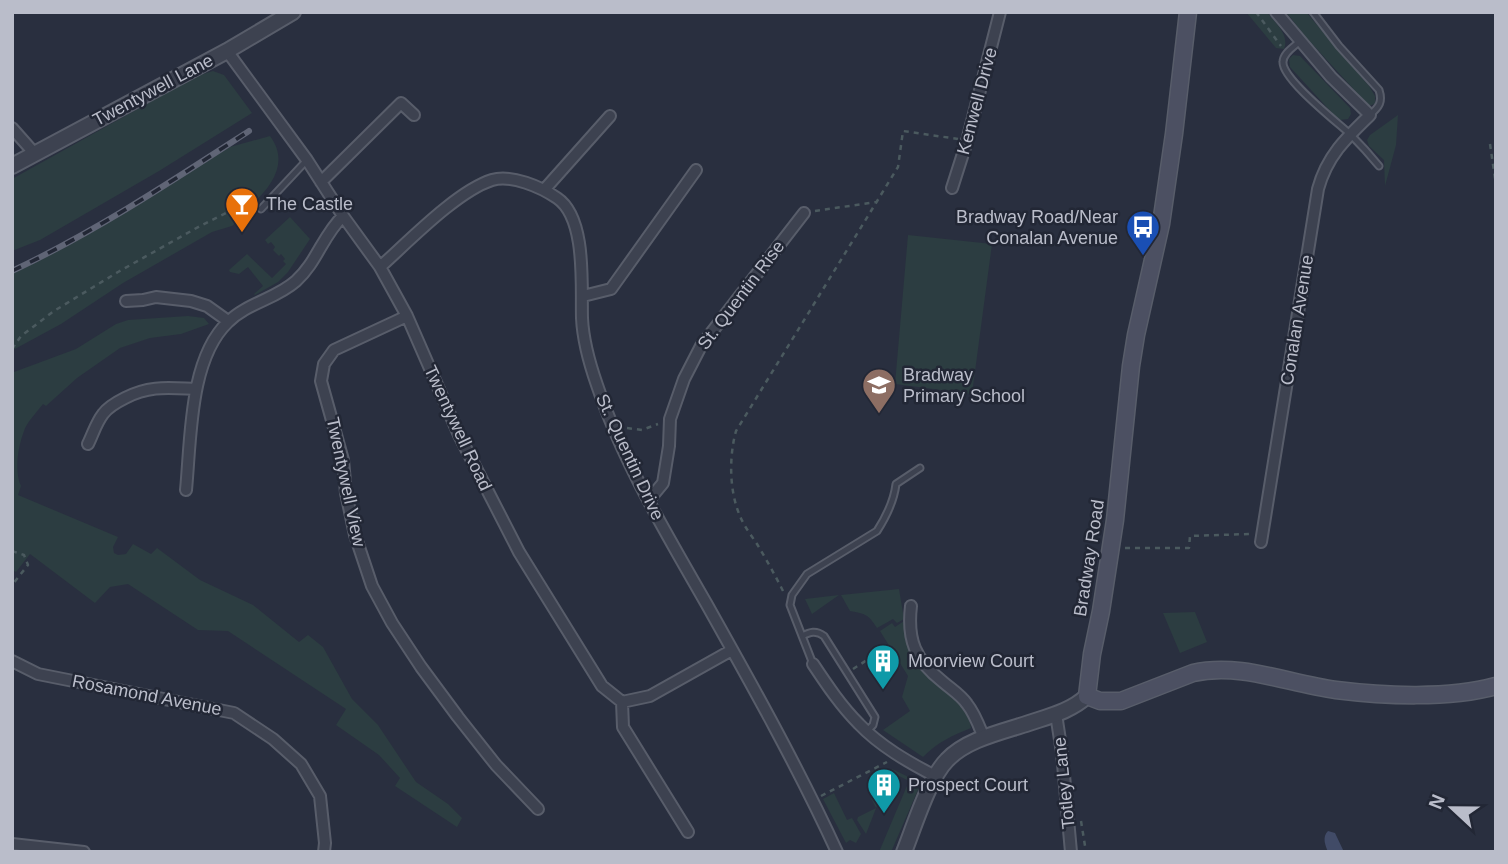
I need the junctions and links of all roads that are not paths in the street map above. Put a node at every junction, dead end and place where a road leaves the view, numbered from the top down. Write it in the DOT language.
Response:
graph roads {
  1 [pos="293,12"];
  2 [pos="1000,12"];
  3 [pos="1188,12"];
  4 [pos="1276,12"];
  5 [pos="1312,12"];
  6 [pos="1300,41"];
  7 [pos="227,51"];
  8 [pos="414,115"];
  9 [pos="1370,115"];
  10 [pos="610,116"];
  11 [pos="12,128"];
  12 [pos="1350,134"];
  13 [pos="35,154"];
  14 [pos="307,160"];
  15 [pos="12,166"];
  16 [pos="1380,166"];
  17 [pos="696,170"];
  18 [pos="321,182"];
  19 [pos="952,188"];
  20 [pos="544,190"];
  21 [pos="261,209"];
  22 [pos="804,213"];
  23 [pos="343,216"];
  24 [pos="380,267"];
  25 [pos="583,296"];
  26 [pos="126,301"];
  27 [pos="407,316"];
  28 [pos="228,321"];
  29 [pos="195,389"];
  30 [pos="88,444"];
  31 [pos="920,468"];
  32 [pos="186,490"];
  33 [pos="649,500"];
  34 [pos="1262,537"];
  35 [pos="911,606"];
  36 [pos="802,636"];
  37 [pos="732,650"];
  38 [pos="12,661"];
  39 [pos="813,664"];
  40 [pos="1496,686"];
  41 [pos="1087,696"];
  42 [pos="622,702"];
  43 [pos="1056,714"];
  44 [pos="867,732"];
  45 [pos="984,738"];
  46 [pos="935,776"];
  47 [pos="538,809"];
  48 [pos="688,832"];
  49 [pos="12,844"];
  50 [pos="85,852"];
  51 [pos="324,852"];
  52 [pos="837,852"];
  53 [pos="904,852"];
  54 [pos="1071,852"];
  1 -- 7 [label="street, Twentywell Lane"];
  2 -- 19 [label="street, Kenwell Drive"];
  3 -- 41 [label="main road, Bradway Road"];
  4 -- 6 [label="street"];
  5 -- 9 [label="lane"];
  6 -- 9 [label="street"];
  6 -- 12 [label="lane"];
  7 -- 13 [label="street, Twentywell Lane"];
  7 -- 14 [label="street, Twentywell Road"];
  8 -- 18 [label="street"];
  9 -- 12 [label="street, Conalan Avenue"];
  10 -- 20 [label="street"];
  11 -- 13 [label="street"];
  12 -- 16 [label="lane"];
  12 -- 34 [label="street, Conalan Avenue"];
  13 -- 15 [label="street, Twentywell Lane"];
  14 -- 18 [label="street, Twentywell Road"];
  14 -- 21 [label="lane"];
  17 -- 25 [label="street"];
  18 -- 23 [label="street, Twentywell Road"];
  20 -- 24 [label="street, St. Quentin Drive"];
  20 -- 25 [label="street, St. Quentin Drive"];
  22 -- 33 [label="street, St. Quentin Rise"];
  23 -- 24 [label="street, Twentywell Road"];
  23 -- 28 [label="street"];
  24 -- 27 [label="street, Twentywell Road"];
  25 -- 33 [label="street, St. Quentin Drive"];
  26 -- 28 [label="street"];
  27 -- 42 [label="street, Twentywell Road"];
  27 -- 47 [label="street, Twentywell View"];
  28 -- 29 [label="street"];
  29 -- 30 [label="street"];
  29 -- 32 [label="street"];
  31 -- 36 [label="lane"];
  33 -- 37 [label="street, St. Quentin Drive"];
  35 -- 45 [label="street"];
  36 -- 39 [label="lane"];
  36 -- 44 [label="lane"];
  37 -- 42 [label="street"];
  37 -- 52 [label="street, St. Quentin Drive"];
  38 -- 51 [label="street, Rosamond Avenue"];
  39 -- 44 [label="street"];
  40 -- 41 [label="main road"];
  41 -- 43 [label="street"];
  42 -- 48 [label="street"];
  43 -- 45 [label="street"];
  43 -- 54 [label="street, Totley Lane"];
  44 -- 46 [label="street"];
  45 -- 46 [label="street"];
  46 -- 53 [label="street"];
  49 -- 50 [label="street"];
}
